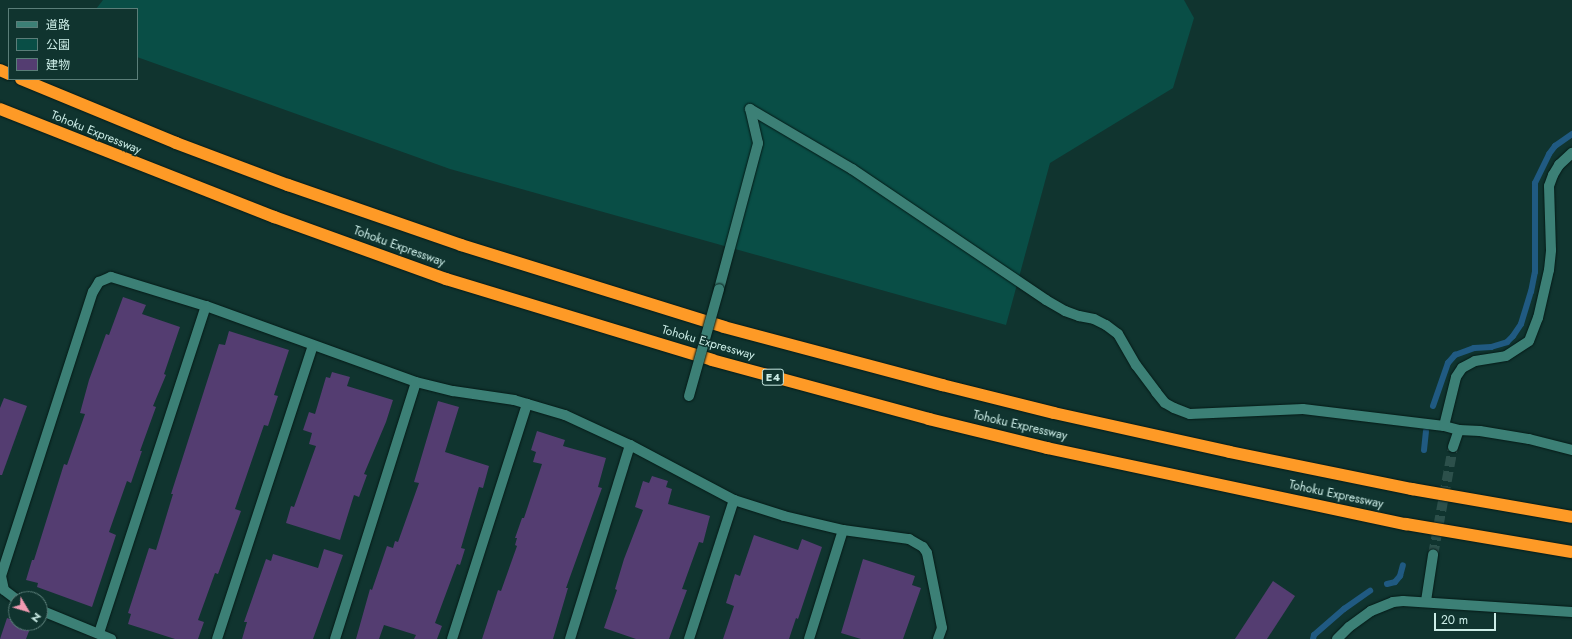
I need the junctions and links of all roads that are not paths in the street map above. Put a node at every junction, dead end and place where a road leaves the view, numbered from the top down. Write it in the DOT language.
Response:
graph roads {
  1 [pos="23,80"];
  2 [pos="0,109"];
  3 [pos="1572,153"];
  4 [pos="206,306"];
  5 [pos="313,345"];
  6 [pos="416,382"];
  7 [pos="689,396"];
  8 [pos="527,404"];
  9 [pos="1444,426"];
  10 [pos="1459,430"];
  11 [pos="630,445"];
  12 [pos="1453,447"];
  13 [pos="1572,450"];
  14 [pos="734,500"];
  15 [pos="1572,517"];
  16 [pos="843,530"];
  17 [pos="1572,552"];
  18 [pos="1433,555"];
  19 [pos="8,593"];
  20 [pos="1426,601"];
  21 [pos="1572,612"];
  22 [pos="48,613"];
  23 [pos="99,633"];
  24 [pos="111,639"];
  25 [pos="218,639"];
  26 [pos="335,639"];
  27 [pos="452,639"];
  28 [pos="570,639"];
  29 [pos="689,639"];
  30 [pos="809,639"];
  31 [pos="938,639"];
  32 [pos="1337,639"];
  1 -- 15 [label="highway, Tohoku Expressway"];
  2 -- 17 [label="highway, Tohoku Expressway / E4"];
  3 -- 9 [label="street"];
  4 -- 5 [label="street"];
  4 -- 19 [label="street"];
  4 -- 23 [label="street"];
  5 -- 6 [label="street"];
  5 -- 25 [label="street"];
  6 -- 8 [label="street"];
  6 -- 26 [label="street"];
  7 -- 9 [label="street, bridge"];
  8 -- 11 [label="street"];
  8 -- 27 [label="street"];
  9 -- 10 [label="street"];
  10 -- 12 [label="street"];
  10 -- 13 [label="street"];
  11 -- 14 [label="street"];
  11 -- 28 [label="street"];
  14 -- 16 [label="street"];
  14 -- 29 [label="street"];
  16 -- 30 [label="street"];
  16 -- 31 [label="street"];
  18 -- 20 [label="street"];
  20 -- 21 [label="street"];
  20 -- 32 [label="street"];
  22 -- 23 [label="street"];
  23 -- 24 [label="street"];
}
